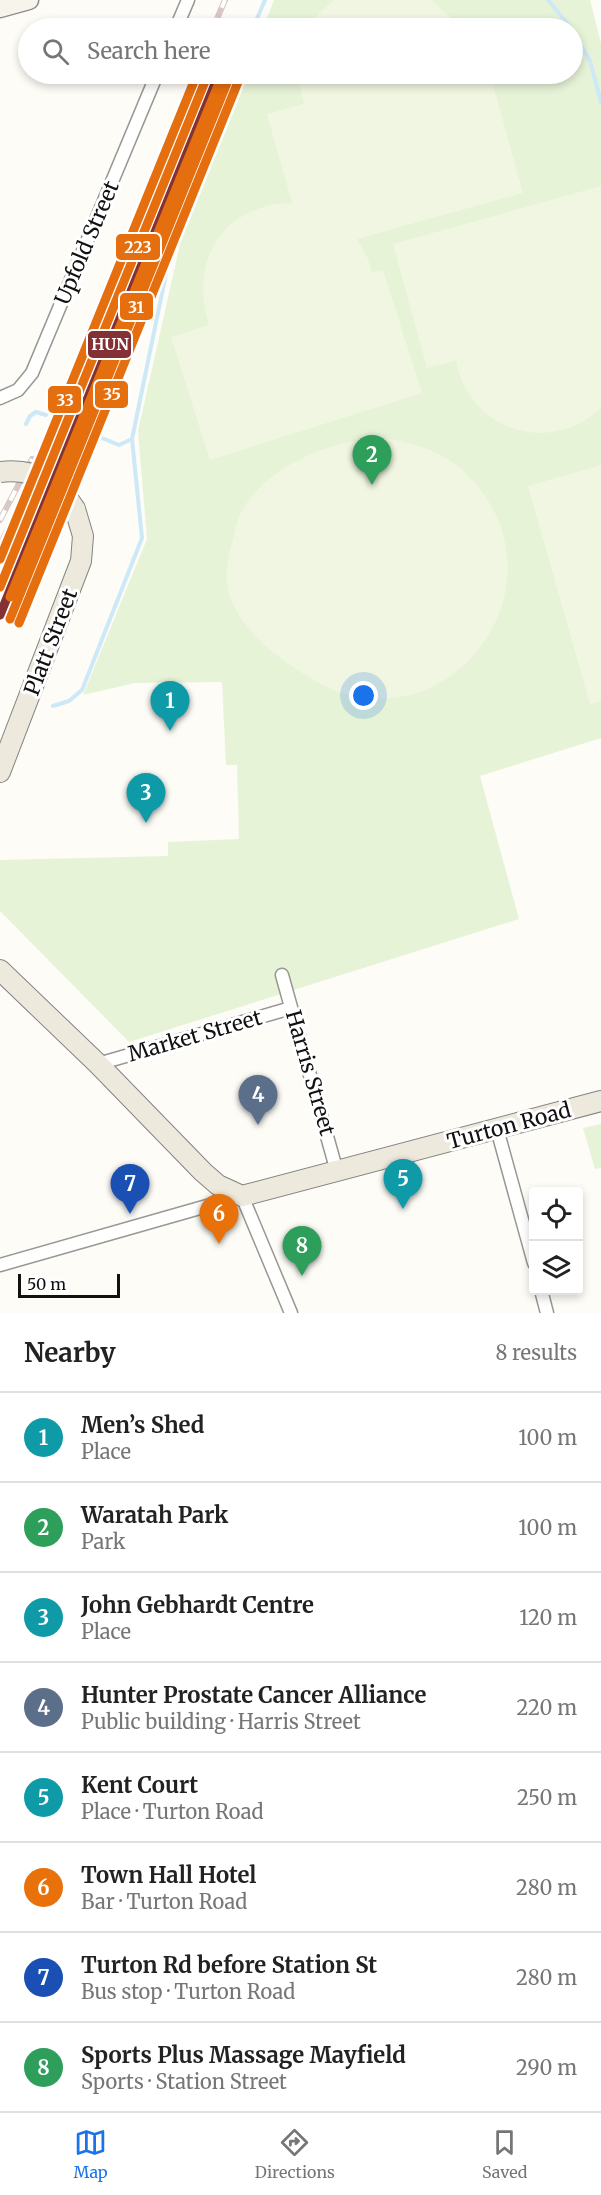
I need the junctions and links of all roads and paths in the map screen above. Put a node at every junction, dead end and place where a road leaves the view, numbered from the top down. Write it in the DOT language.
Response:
graph roads {
  1 [pos="28,0"];
  2 [pos="188,0"];
  3 [pos="0,8"];
  4 [pos="180,18"];
  5 [pos="154,84"];
  6 [pos="0,398"];
  7 [pos="0,472"];
  8 [pos="0,772"];
  9 [pos="0,953"];
  10 [pos="0,970"];
  11 [pos="282,975"];
  12 [pos="291,1008"];
  13 [pos="98,1065"];
  14 [pos="601,1101"];
  15 [pos="497,1129"];
  16 [pos="337,1172"];
  17 [pos="242,1196"];
  18 [pos="529,1245"];
  19 [pos="0,1265"];
  20 [pos="542,1295"];
  21 [pos="291,1313"];
  22 [pos="547,1313"];
  1 -- 3 [label="street"];
  2 -- 4 [label="street"];
  5 -- 6 [label="street, Upfold Street"];
  7 -- 8 [label="main road, Platt Street, bridge"];
  9 -- 13 [label="main road"];
  10 -- 13 [label="main road"];
  11 -- 12 [label="street, Harris Street"];
  12 -- 13 [label="street, Market Street"];
  12 -- 16 [label="street, Harris Street"];
  13 -- 17 [label="main road"];
  14 -- 15 [label="main road, Turton Road"];
  15 -- 16 [label="main road, Turton Road"];
  15 -- 18 [label="street"];
  16 -- 17 [label="main road, Turton Road"];
  17 -- 19 [label="street, Turton Road"];
  17 -- 21 [label="street"];
  20 -- 22 [label="street"];
}
